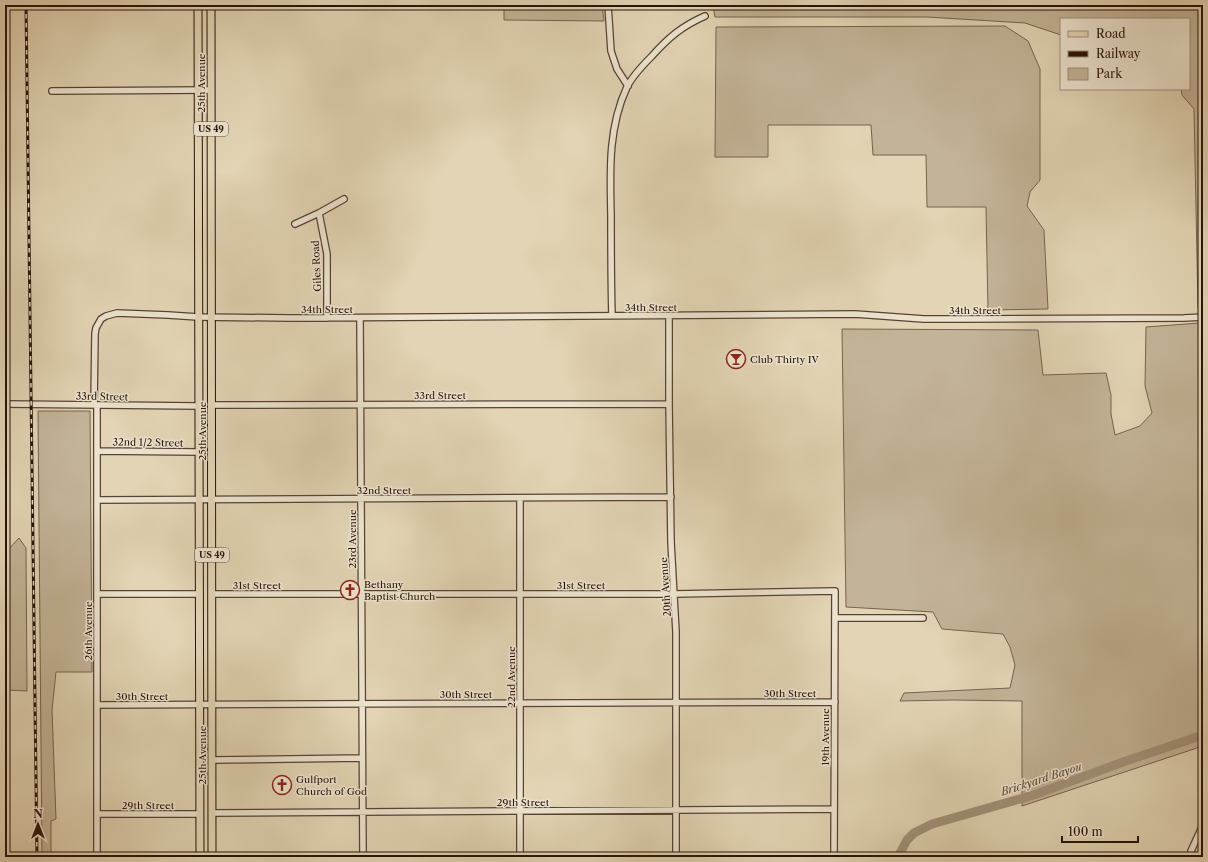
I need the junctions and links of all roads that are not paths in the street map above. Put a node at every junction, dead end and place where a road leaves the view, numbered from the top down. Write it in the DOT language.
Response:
graph roads {
  1 [pos="608,5"];
  2 [pos="198,7"];
  3 [pos="211,7"];
  4 [pos="705,16"];
  5 [pos="628,86"];
  6 [pos="211,90"];
  7 [pos="52,91"];
  8 [pos="197,91"];
  9 [pos="344,199"];
  10 [pos="320,213"];
  11 [pos="295,224"];
  12 [pos="612,316"];
  13 [pos="669,316"];
  14 [pos="198,317"];
  15 [pos="211,317"];
  16 [pos="1203,317"];
  17 [pos="328,318"];
  18 [pos="360,318"];
  19 [pos="101,319"];
  20 [pos="5,404"];
  21 [pos="361,404"];
  22 [pos="669,404"];
  23 [pos="95,405"];
  24 [pos="212,405"];
  25 [pos="198,406"];
  26 [pos="97,451"];
  27 [pos="198,452"];
  28 [pos="670,497"];
  29 [pos="520,498"];
  30 [pos="361,499"];
  31 [pos="97,500"];
  32 [pos="198,500"];
  33 [pos="212,500"];
  34 [pos="520,593"];
  35 [pos="97,594"];
  36 [pos="199,594"];
  37 [pos="212,594"];
  38 [pos="362,594"];
  39 [pos="674,594"];
  40 [pos="835,618"];
  41 [pos="923,618"];
  42 [pos="677,702"];
  43 [pos="834,702"];
  44 [pos="520,703"];
  45 [pos="199,704"];
  46 [pos="212,704"];
  47 [pos="362,704"];
  48 [pos="97,705"];
  49 [pos="362,758"];
  50 [pos="212,760"];
  51 [pos="834,809"];
  52 [pos="676,810"];
  53 [pos="520,811"];
  54 [pos="363,812"];
  55 [pos="212,813"];
  56 [pos="97,814"];
  57 [pos="199,814"];
  58 [pos="1203,825"];
  59 [pos="97,857"];
  60 [pos="200,857"];
  61 [pos="212,857"];
  62 [pos="363,857"];
  63 [pos="520,857"];
  64 [pos="676,857"];
  65 [pos="834,857"];
  66 [pos="1191,857"];
  1 -- 5 [label="street"];
  2 -- 3 [label="main road"];
  2 -- 8 [label="main road, 25th Avenue / US 49"];
  3 -- 6 [label="main road, 25th Avenue / US 49"];
  4 -- 5 [label="street"];
  5 -- 12 [label="street"];
  6 -- 8 [label="street"];
  6 -- 15 [label="main road, 25th Avenue / US 49"];
  7 -- 8 [label="street"];
  8 -- 14 [label="main road, 25th Avenue / US 49"];
  9 -- 10 [label="street"];
  10 -- 11 [label="street"];
  10 -- 17 [label="street, Giles Road"];
  12 -- 13 [label="street, 34th Street"];
  12 -- 18 [label="street, 34th Street"];
  13 -- 16 [label="street, 34th Street"];
  13 -- 22 [label="street, 20th Avenue"];
  14 -- 15 [label="street, 34th Street"];
  14 -- 19 [label="street, 34th Street"];
  14 -- 25 [label="main road, 25th Avenue / US 49"];
  15 -- 17 [label="street, 34th Street"];
  15 -- 24 [label="main road, 25th Avenue / US 49"];
  17 -- 18 [label="street, 34th Street"];
  18 -- 21 [label="street, 23rd Avenue"];
  19 -- 23 [label="street, 26th Avenue"];
  20 -- 23 [label="street, 33rd Street"];
  21 -- 22 [label="street, 33rd Street"];
  21 -- 24 [label="street, 33rd Street"];
  21 -- 30 [label="street, 23rd Avenue"];
  22 -- 28 [label="street, 20th Avenue"];
  23 -- 25 [label="street, 33rd Street"];
  23 -- 26 [label="street, 26th Avenue"];
  24 -- 33 [label="main road, 25th Avenue / US 49"];
  25 -- 27 [label="main road, 25th Avenue / US 49"];
  26 -- 27 [label="street, 32nd 1/2 Street"];
  26 -- 31 [label="street, 26th Avenue"];
  27 -- 32 [label="main road, 25th Avenue / US 49"];
  28 -- 29 [label="street, 32nd Street"];
  28 -- 39 [label="street, 20th Avenue"];
  29 -- 30 [label="street, 32nd Street"];
  29 -- 34 [label="street, 22nd Avenue"];
  30 -- 33 [label="street, 32nd Street"];
  30 -- 38 [label="street, 23rd Avenue"];
  31 -- 32 [label="street, 32nd Street"];
  31 -- 35 [label="street, 26th Avenue"];
  32 -- 33 [label="street, 32nd Street"];
  32 -- 36 [label="main road, 25th Avenue / US 49"];
  33 -- 37 [label="main road, 25th Avenue / US 49"];
  34 -- 38 [label="street, 31st Street"];
  34 -- 39 [label="street, 31st Street"];
  34 -- 44 [label="street, 22nd Avenue"];
  35 -- 36 [label="street"];
  35 -- 48 [label="street, 26th Avenue"];
  36 -- 45 [label="main road, 25th Avenue / US 49"];
  37 -- 38 [label="street, 31st Street"];
  37 -- 46 [label="main road, 25th Avenue / US 49"];
  38 -- 47 [label="street, 23rd Avenue"];
  39 -- 40 [label="street, 31st Street"];
  39 -- 42 [label="street, 20th Avenue"];
  40 -- 41 [label="street"];
  40 -- 43 [label="street, 19th Avenue"];
  42 -- 43 [label="street, 30th Street"];
  42 -- 44 [label="street, 30th Street"];
  42 -- 52 [label="street, 20th Avenue"];
  43 -- 51 [label="street, 19th Avenue"];
  44 -- 47 [label="street, 30th Street"];
  44 -- 53 [label="street, 22nd Avenue"];
  45 -- 46 [label="street, 30th Street"];
  45 -- 48 [label="street, 30th Street"];
  45 -- 57 [label="main road, 25th Avenue / US 49"];
  46 -- 47 [label="street, 30th Street"];
  46 -- 50 [label="main road, 25th Avenue / US 49"];
  47 -- 49 [label="street, 23rd Avenue"];
  48 -- 56 [label="street, 26th Avenue"];
  49 -- 50 [label="street"];
  49 -- 54 [label="street, 23rd Avenue"];
  50 -- 55 [label="main road, 25th Avenue / US 49"];
  51 -- 52 [label="street, 29th Street"];
  51 -- 65 [label="street, 19th Avenue"];
  52 -- 53 [label="street, 29th Street"];
  52 -- 64 [label="street, 20th Avenue"];
  53 -- 54 [label="street, 29th Street"];
  53 -- 63 [label="street, 22nd Avenue"];
  54 -- 55 [label="street, 29th Street"];
  54 -- 62 [label="street, 23rd Avenue"];
  55 -- 61 [label="main road, 25th Avenue / US 49"];
  56 -- 57 [label="street, 29th Street"];
  56 -- 59 [label="street, 26th Avenue"];
  57 -- 60 [label="main road, 25th Avenue / US 49"];
  58 -- 66 [label="street"];
}
